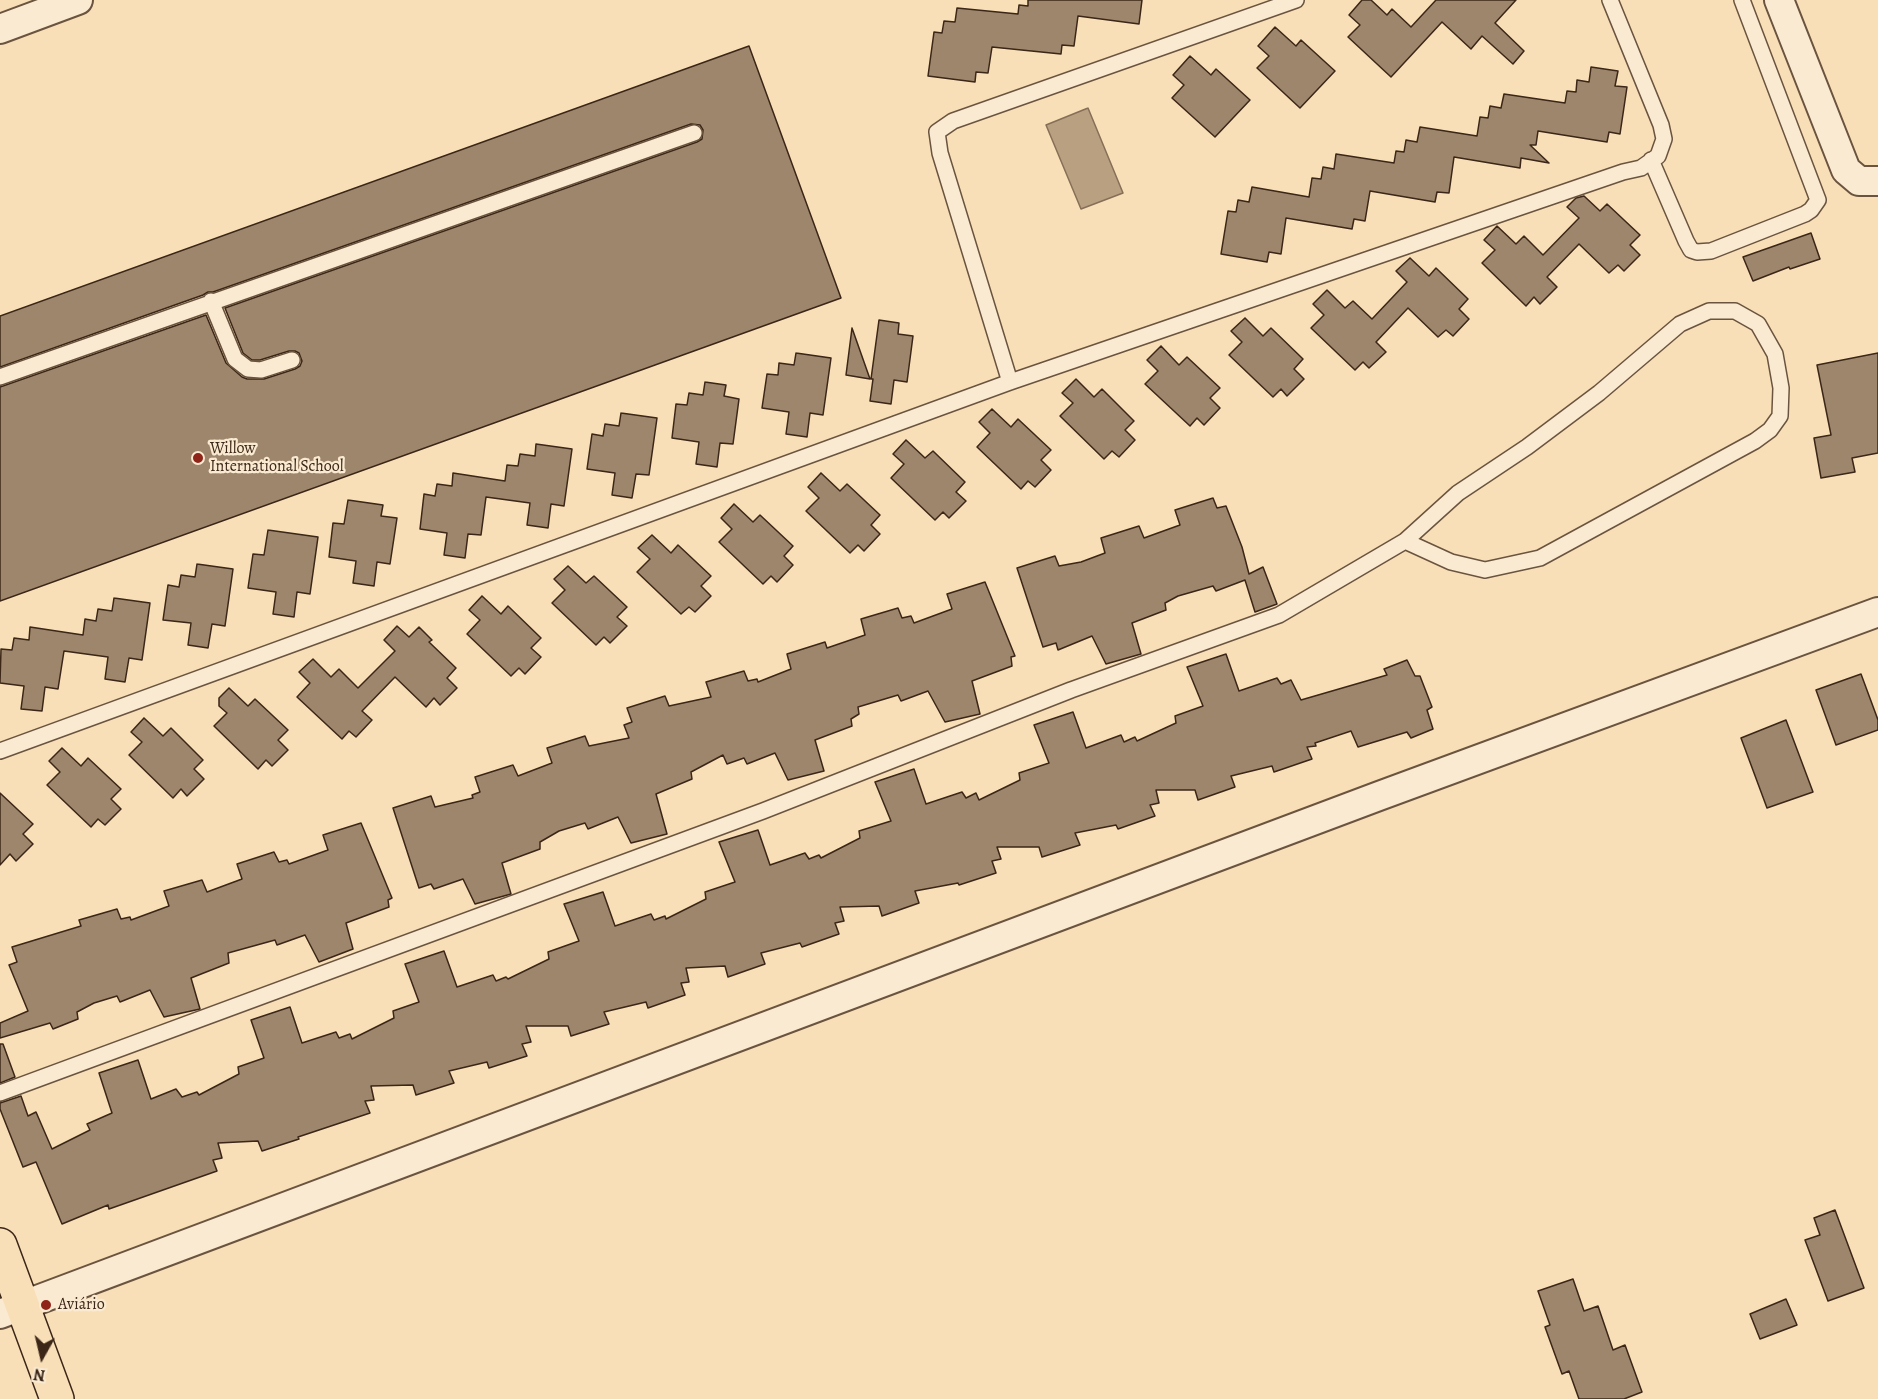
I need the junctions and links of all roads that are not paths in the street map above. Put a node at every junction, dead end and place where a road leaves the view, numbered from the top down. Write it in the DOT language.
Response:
graph roads {
  1 [pos="78,0"];
  2 [pos="1296,0"];
  3 [pos="1610,0"];
  4 [pos="1742,0"];
  5 [pos="1779,0"];
  6 [pos="0,29"];
  7 [pos="694,133"];
  8 [pos="1651,160"];
  9 [pos="1878,181"];
  10 [pos="211,302"];
  11 [pos="292,360"];
  12 [pos="0,377"];
  13 [pos="1010,382"];
  14 [pos="1405,540"];
  15 [pos="1878,612"];
  16 [pos="0,751"];
  17 [pos="0,1094"];
  18 [pos="0,1245"];
  19 [pos="11,1310"];
  20 [pos="57,1399"];
  1 -- 6 [label="street"];
  2 -- 13 [label="lane"];
  3 -- 8 [label="lane"];
  4 -- 8 [label="lane"];
  5 -- 9 [label="street"];
  7 -- 10 [label="lane"];
  8 -- 13 [label="lane"];
  10 -- 11 [label="lane"];
  10 -- 12 [label="lane"];
  13 -- 16 [label="lane"];
  14 -- 14 [label="lane"];
  14 -- 17 [label="lane"];
  15 -- 19 [label="street"];
  18 -- 19 [label="highway"];
  19 -- 20 [label="highway"];
}
